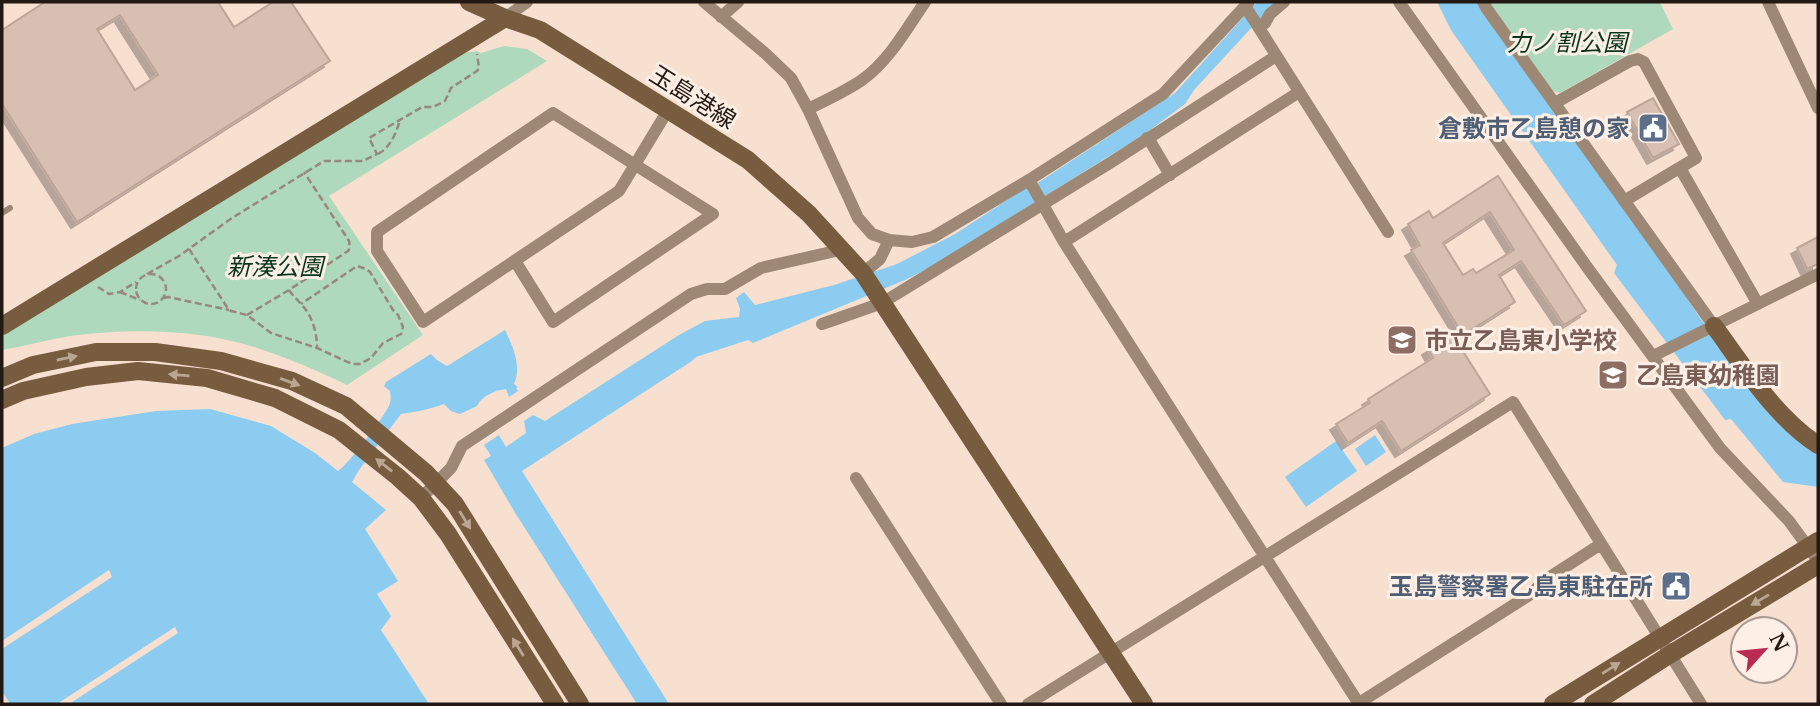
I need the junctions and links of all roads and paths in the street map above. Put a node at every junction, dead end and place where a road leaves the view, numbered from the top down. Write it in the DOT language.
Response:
graph roads {
  1 [pos="469,2"];
  2 [pos="527,2"];
  3 [pos="704,2"];
  4 [pos="738,2"];
  5 [pos="925,2"];
  6 [pos="1284,2"];
  7 [pos="1399,2"];
  8 [pos="1483,2"];
  9 [pos="1768,2"];
  10 [pos="1247,4"];
  11 [pos="721,17"];
  12 [pos="505,18"];
  13 [pos="1259,28"];
  14 [pos="477,51"];
  15 [pos="1276,56"];
  16 [pos="1299,92"];
  17 [pos="1555,103"];
  18 [pos="808,108"];
  19 [pos="1818,108"];
  20 [pos="668,110"];
  21 [pos="400,120"];
  22 [pos="1147,138"];
  23 [pos="377,154"];
  24 [pos="635,165"];
  25 [pos="1680,168"];
  26 [pos="304,172"];
  27 [pos="1170,175"];
  28 [pos="1029,180"];
  29 [pos="1624,201"];
  30 [pos="1042,204"];
  31 [pos="10,208"];
  32 [pos="2,214"];
  33 [pos="1388,232"];
  34 [pos="889,240"];
  35 [pos="1064,242"];
  36 [pos="190,249"];
  37 [pos="840,250"];
  38 [pos="515,261"];
  39 [pos="863,273"];
  40 [pos="148,274"];
  41 [pos="1817,279"];
  42 [pos="138,280"];
  43 [pos="92,281"];
  44 [pos="289,290"];
  45 [pos="120,292"];
  46 [pos="164,298"];
  47 [pos="140,300"];
  48 [pos="882,303"];
  49 [pos="301,304"];
  50 [pos="1758,304"];
  51 [pos="231,311"];
  52 [pos="247,316"];
  53 [pos="822,324"];
  54 [pos="2,326"];
  55 [pos="1714,326"];
  56 [pos="317,348"];
  57 [pos="1653,356"];
  58 [pos="2,378"];
  59 [pos="2,400"];
  60 [pos="1818,445"];
  61 [pos="856,478"];
  62 [pos="435,483"];
  63 [pos="421,498"];
  64 [pos="1813,543"];
  65 [pos="1601,544"];
  66 [pos="1265,556"];
  67 [pos="1818,563"];
  68 [pos="1659,638"];
  69 [pos="1110,653"];
  70 [pos="1670,655"];
  71 [pos="555,704"];
  72 [pos="580,704"];
  73 [pos="1001,704"];
  74 [pos="1028,704"];
  75 [pos="1144,704"];
  76 [pos="1359,704"];
  77 [pos="1553,704"];
  78 [pos="1593,704"];
  79 [pos="1701,704"];
  1 -- 12 [label="street, 玉島港線"];
  2 -- 12 [label="street"];
  3 -- 11 [label="street"];
  4 -- 11 [label="street"];
  5 -- 18 [label="street"];
  6 -- 13 [label="street"];
  7 -- 57 [label="street"];
  8 -- 17 [label="street"];
  9 -- 19 [label="street"];
  10 -- 13 [label="street"];
  10 -- 28 [label="street"];
  11 -- 18 [label="street"];
  12 -- 20 [label="street, 玉島港線"];
  12 -- 54 [label="street"];
  13 -- 15 [label="street"];
  14 -- 21 [label="path"];
  15 -- 16 [label="street"];
  15 -- 22 [label="street"];
  16 -- 27 [label="street"];
  16 -- 33 [label="street"];
  17 -- 25 [label="street"];
  17 -- 29 [label="street"];
  18 -- 34 [label="street"];
  20 -- 24 [label="street"];
  20 -- 37 [label="street, 玉島港線"];
  21 -- 23 [label="path"];
  21 -- 23 [label="path"];
  22 -- 27 [label="street"];
  22 -- 30 [label="street"];
  23 -- 26 [label="path"];
  24 -- 38 [label="street"];
  24 -- 38 [label="street"];
  24 -- 38 [label="street"];
  25 -- 29 [label="street"];
  25 -- 50 [label="street"];
  26 -- 36 [label="path"];
  26 -- 44 [label="path"];
  27 -- 35 [label="street"];
  28 -- 30 [label="street"];
  28 -- 34 [label="street"];
  29 -- 55 [label="street"];
  30 -- 35 [label="street"];
  30 -- 48 [label="street"];
  31 -- 32 [label="lane"];
  34 -- 39 [label="street"];
  35 -- 66 [label="street"];
  36 -- 40 [label="path"];
  36 -- 51 [label="path"];
  37 -- 39 [label="street, 玉島港線"];
  37 -- 62 [label="street"];
  39 -- 48 [label="street, 玉島港線"];
  40 -- 42 [label="path"];
  40 -- 46 [label="path"];
  41 -- 50 [label="street"];
  42 -- 45 [label="path"];
  42 -- 47 [label="path"];
  43 -- 45 [label="path"];
  44 -- 49 [label="path"];
  44 -- 52 [label="path"];
  45 -- 47 [label="path"];
  46 -- 47 [label="path"];
  46 -- 51 [label="path"];
  48 -- 53 [label="street"];
  48 -- 69 [label="street, 玉島港線"];
  49 -- 56 [label="path"];
  49 -- 56 [label="path"];
  50 -- 55 [label="street"];
  51 -- 52 [label="path"];
  52 -- 56 [label="path"];
  55 -- 57 [label="street"];
  55 -- 60 [label="street"];
  57 -- 64 [label="street"];
  58 -- 62 [label="street, one-way"];
  63 -- 59 [label="street, one-way"];
  61 -- 73 [label="street"];
  62 -- 63 [label="street"];
  62 -- 72 [label="street, one-way"];
  71 -- 63 [label="street, one-way"];
  64 -- 67 [label="street"];
  64 -- 68 [label="street"];
  65 -- 66 [label="street"];
  65 -- 68 [label="street"];
  65 -- 76 [label="street"];
  66 -- 69 [label="street"];
  66 -- 76 [label="street"];
  67 -- 70 [label="street, one-way"];
  68 -- 70 [label="street"];
  77 -- 68 [label="street, one-way"];
  69 -- 74 [label="street"];
  69 -- 75 [label="street, 玉島港線"];
  70 -- 78 [label="street"];
  70 -- 79 [label="street"];
}
